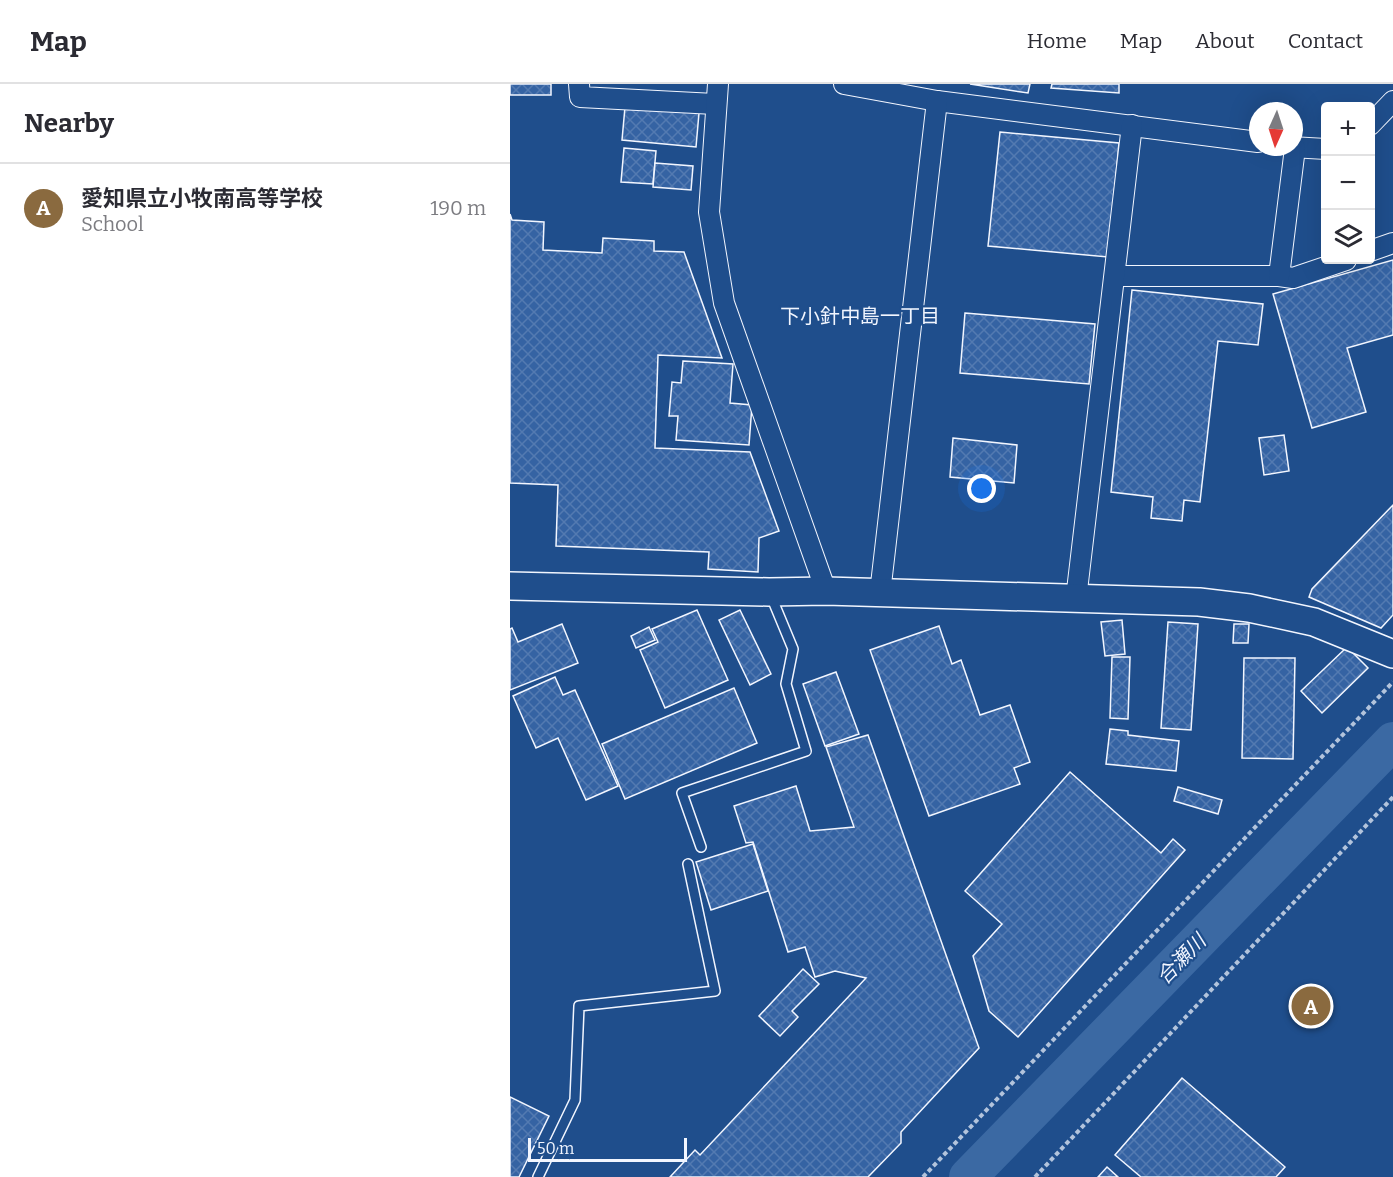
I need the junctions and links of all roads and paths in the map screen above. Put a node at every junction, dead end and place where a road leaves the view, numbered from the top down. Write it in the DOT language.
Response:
graph roads {
  1 [pos="579,84"];
  2 [pos="718,84"];
  3 [pos="844,84"];
  4 [pos="937,101"];
  5 [pos="1393,101"];
  6 [pos="715,104"];
  7 [pos="1375,121"];
  8 [pos="1132,125"];
  9 [pos="1249,141"];
  10 [pos="1303,148"];
  11 [pos="1321,149"];
  12 [pos="1292,156"];
  13 [pos="1393,243"];
  14 [pos="1375,250"];
  15 [pos="1334,264"];
  16 [pos="1116,276"];
  17 [pos="1279,276"];
  18 [pos="510,586"];
  19 [pos="825,591"];
  20 [pos="769,592"];
  21 [pos="880,593"];
  22 [pos="1076,599"];
  23 [pos="1393,654"];
  24 [pos="1393,682"];
  25 [pos="1393,797"];
  26 [pos="701,847"];
  27 [pos="688,864"];
  28 [pos="538,1177"];
  29 [pos="923,1177"];
  30 [pos="1035,1177"];
  1 -- 6 [label="street"];
  2 -- 6 [label="street"];
  3 -- 4 [label="street"];
  4 -- 8 [label="street"];
  4 -- 21 [label="street"];
  5 -- 7 [label="street"];
  6 -- 19 [label="street"];
  8 -- 9 [label="street"];
  8 -- 16 [label="street"];
  10 -- 11 [label="street"];
  12 -- 17 [label="street"];
  13 -- 14 [label="street"];
  15 -- 17 [label="street"];
  16 -- 17 [label="street"];
  16 -- 22 [label="street"];
  18 -- 20 [label="street"];
  19 -- 20 [label="street"];
  19 -- 21 [label="street"];
  20 -- 26 [label="lane"];
  21 -- 22 [label="street"];
  22 -- 23 [label="street"];
  24 -- 29 [label="path"];
  25 -- 30 [label="path"];
  27 -- 28 [label="lane"];
}
